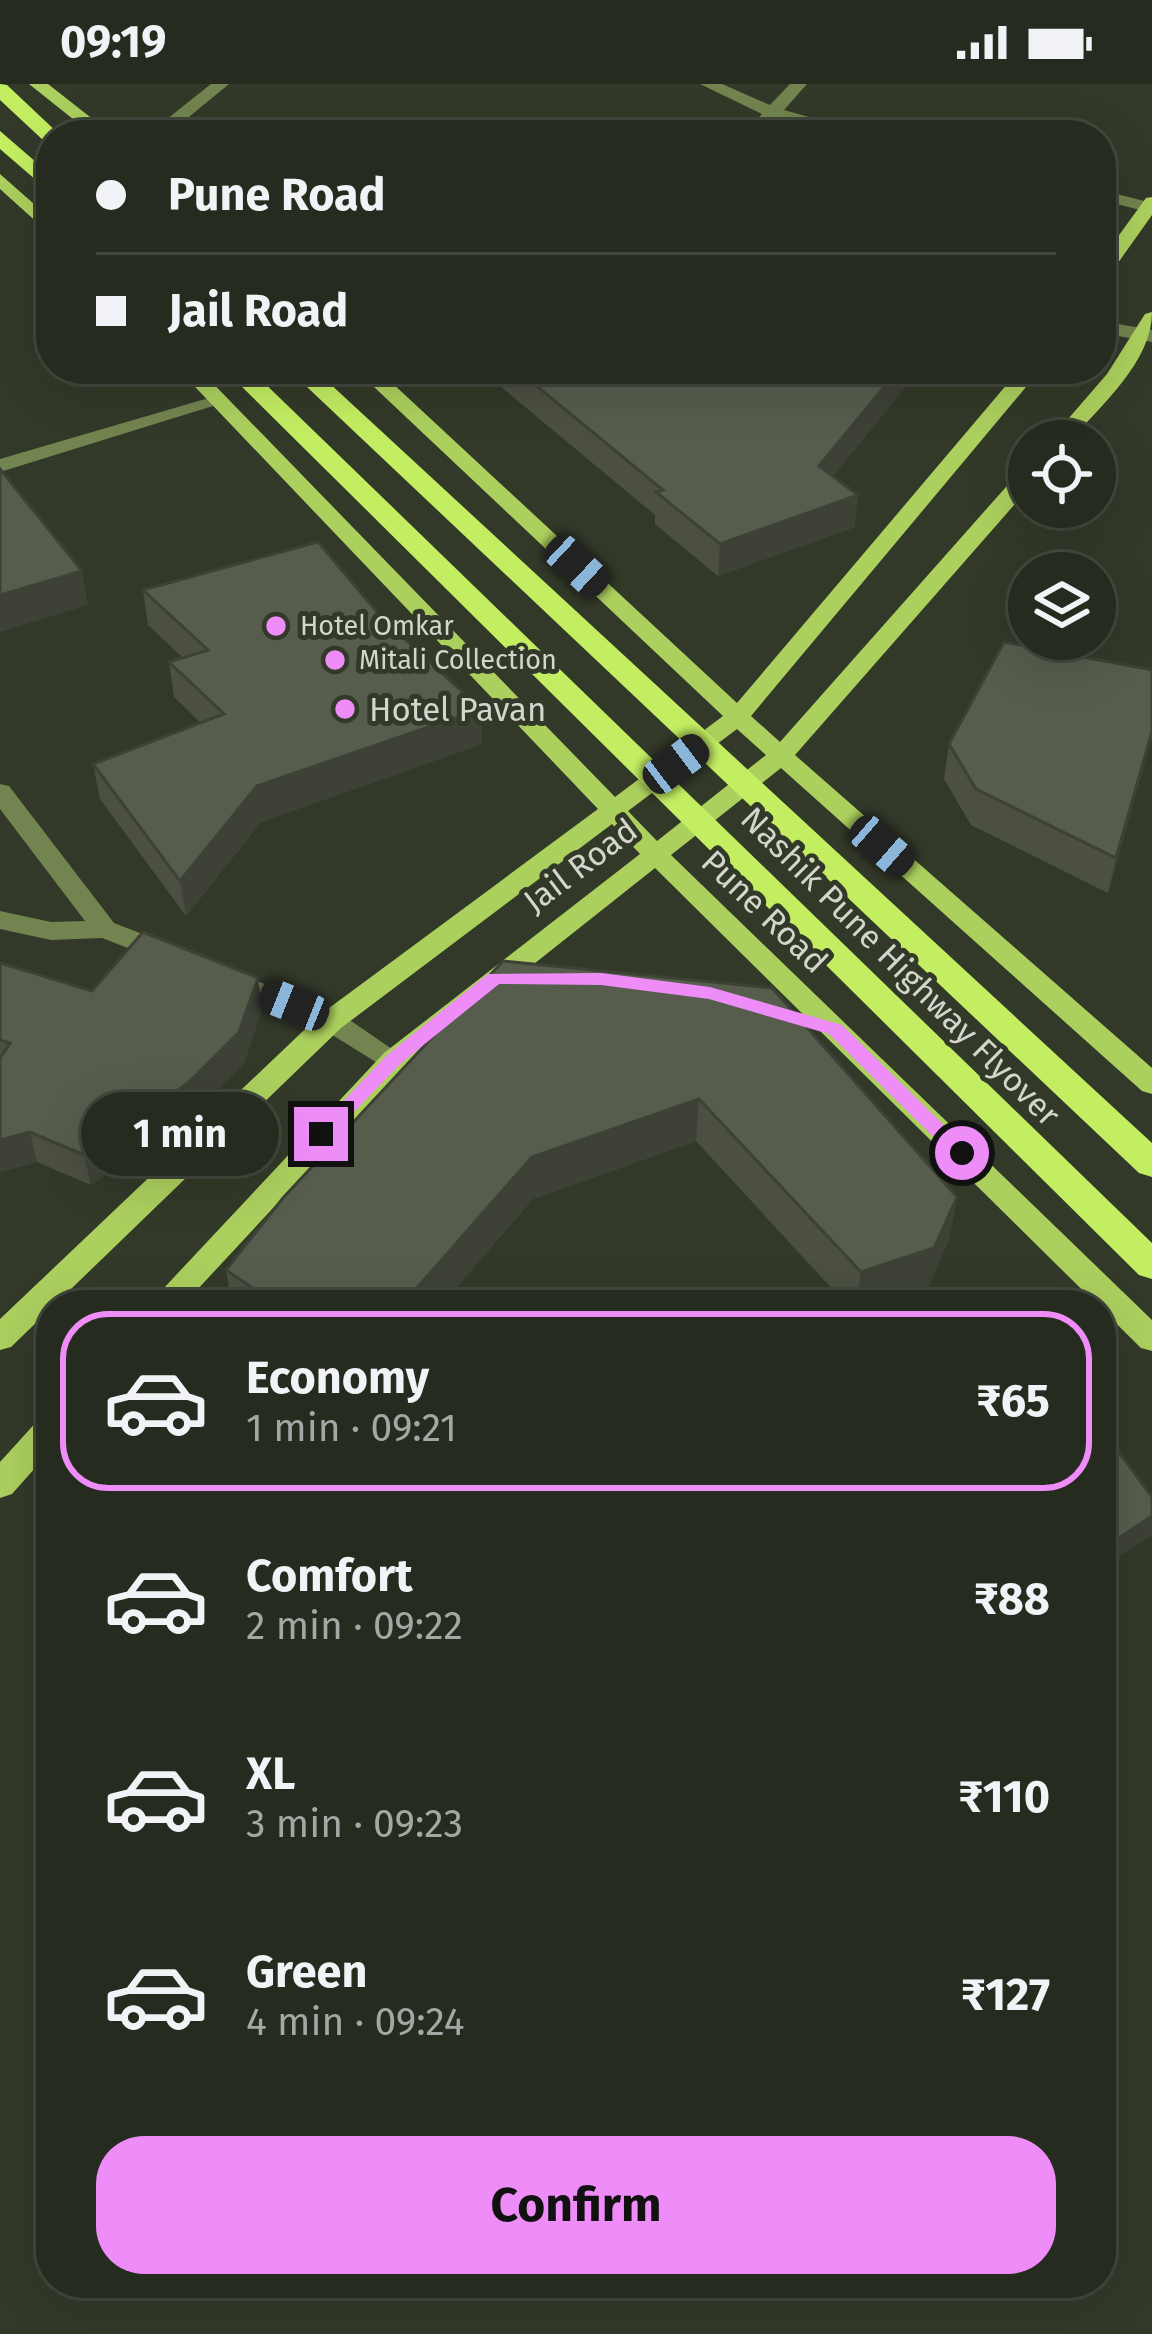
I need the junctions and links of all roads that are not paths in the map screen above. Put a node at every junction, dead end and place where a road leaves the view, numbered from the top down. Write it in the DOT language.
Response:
graph roads {
  1 [pos="37,84"];
  2 [pos="221,84"];
  3 [pos="708,84"];
  4 [pos="799,84"];
  5 [pos="0,89"];
  6 [pos="772,112"];
  7 [pos="84,120"];
  8 [pos="175,120"];
  9 [pos="765,120"];
  10 [pos="804,120"];
  11 [pos="36,122"];
  12 [pos="0,137"];
  13 [pos="36,172"];
  14 [pos="0,179"];
  15 [pos="1116,198"];
  16 [pos="1151,205"];
  17 [pos="36,214"];
  18 [pos="1116,253"];
  19 [pos="1116,328"];
  20 [pos="1149,329"];
  21 [pos="1116,376"];
  22 [pos="203,384"];
  23 [pos="251,384"];
  24 [pos="316,384"];
  25 [pos="381,384"];
  26 [pos="1018,384"];
  27 [pos="1109,384"];
  28 [pos="219,401"];
  29 [pos="1077,420"];
  30 [pos="0,466"];
  31 [pos="1008,499"];
  32 [pos="738,717"];
  33 [pos="781,756"];
  34 [pos="0,792"];
  35 [pos="614,810"];
  36 [pos="658,856"];
  37 [pos="0,920"];
  38 [pos="105,928"];
  39 [pos="545,977"];
  40 [pos="494,978"];
  41 [pos="772,1011"];
  42 [pos="332,1021"];
  43 [pos="835,1030"];
  44 [pos="394,1060"];
  45 [pos="1152,1084"];
  46 [pos="1152,1164"];
  47 [pos="1152,1265"];
  48 [pos="50,1290"];
  49 [pos="178,1290"];
  50 [pos="1102,1290"];
  51 [pos="36,1304"];
  52 [pos="1116,1304"];
  53 [pos="0,1338"];
  54 [pos="1152,1339"];
  55 [pos="36,1444"];
  56 [pos="0,1484"];
  1 -- 7 [label="main road"];
  2 -- 8 [label="street"];
  3 -- 6 [label="street"];
  4 -- 6 [label="street"];
  5 -- 11 [label="highway"];
  6 -- 9 [label="street"];
  6 -- 10 [label="street"];
  12 -- 13 [label="highway"];
  14 -- 17 [label="main road"];
  15 -- 16 [label="street"];
  16 -- 18 [label="main road"];
  19 -- 20 [label="street"];
  20 -- 21 [label="main road"];
  22 -- 28 [label="main road, Pune Road"];
  23 -- 47 [label="highway, Nashik Pune Highway Flyover"];
  24 -- 46 [label="highway, Nashik Pune Highway Flyover"];
  25 -- 32 [label="main road"];
  26 -- 32 [label="main road, Jail Road"];
  27 -- 29 [label="main road"];
  28 -- 30 [label="street"];
  28 -- 35 [label="main road, Pune Road"];
  31 -- 33 [label="main road, Jail Road"];
  32 -- 33 [label="main road"];
  32 -- 35 [label="main road, Jail Road"];
  33 -- 36 [label="main road, Jail Road"];
  33 -- 45 [label="main road"];
  34 -- 38 [label="street"];
  35 -- 36 [label="main road, Pune Road"];
  35 -- 42 [label="main road, Jail Road"];
  36 -- 40 [label="main road, Jail Road"];
  36 -- 43 [label="main road, Pune Road"];
  37 -- 38 [label="street"];
  38 -- 42 [label="street"];
  39 -- 40 [label="main road"];
  40 -- 44 [label="main road, Jail Road"];
  41 -- 43 [label="main road"];
  42 -- 44 [label="street"];
  42 -- 48 [label="main road, Jail Road"];
  43 -- 50 [label="main road, Pune Road"];
  44 -- 49 [label="main road, Jail Road"];
  51 -- 53 [label="main road, Jail Road"];
  52 -- 54 [label="main road, Pune Road"];
  55 -- 56 [label="main road"];
}
